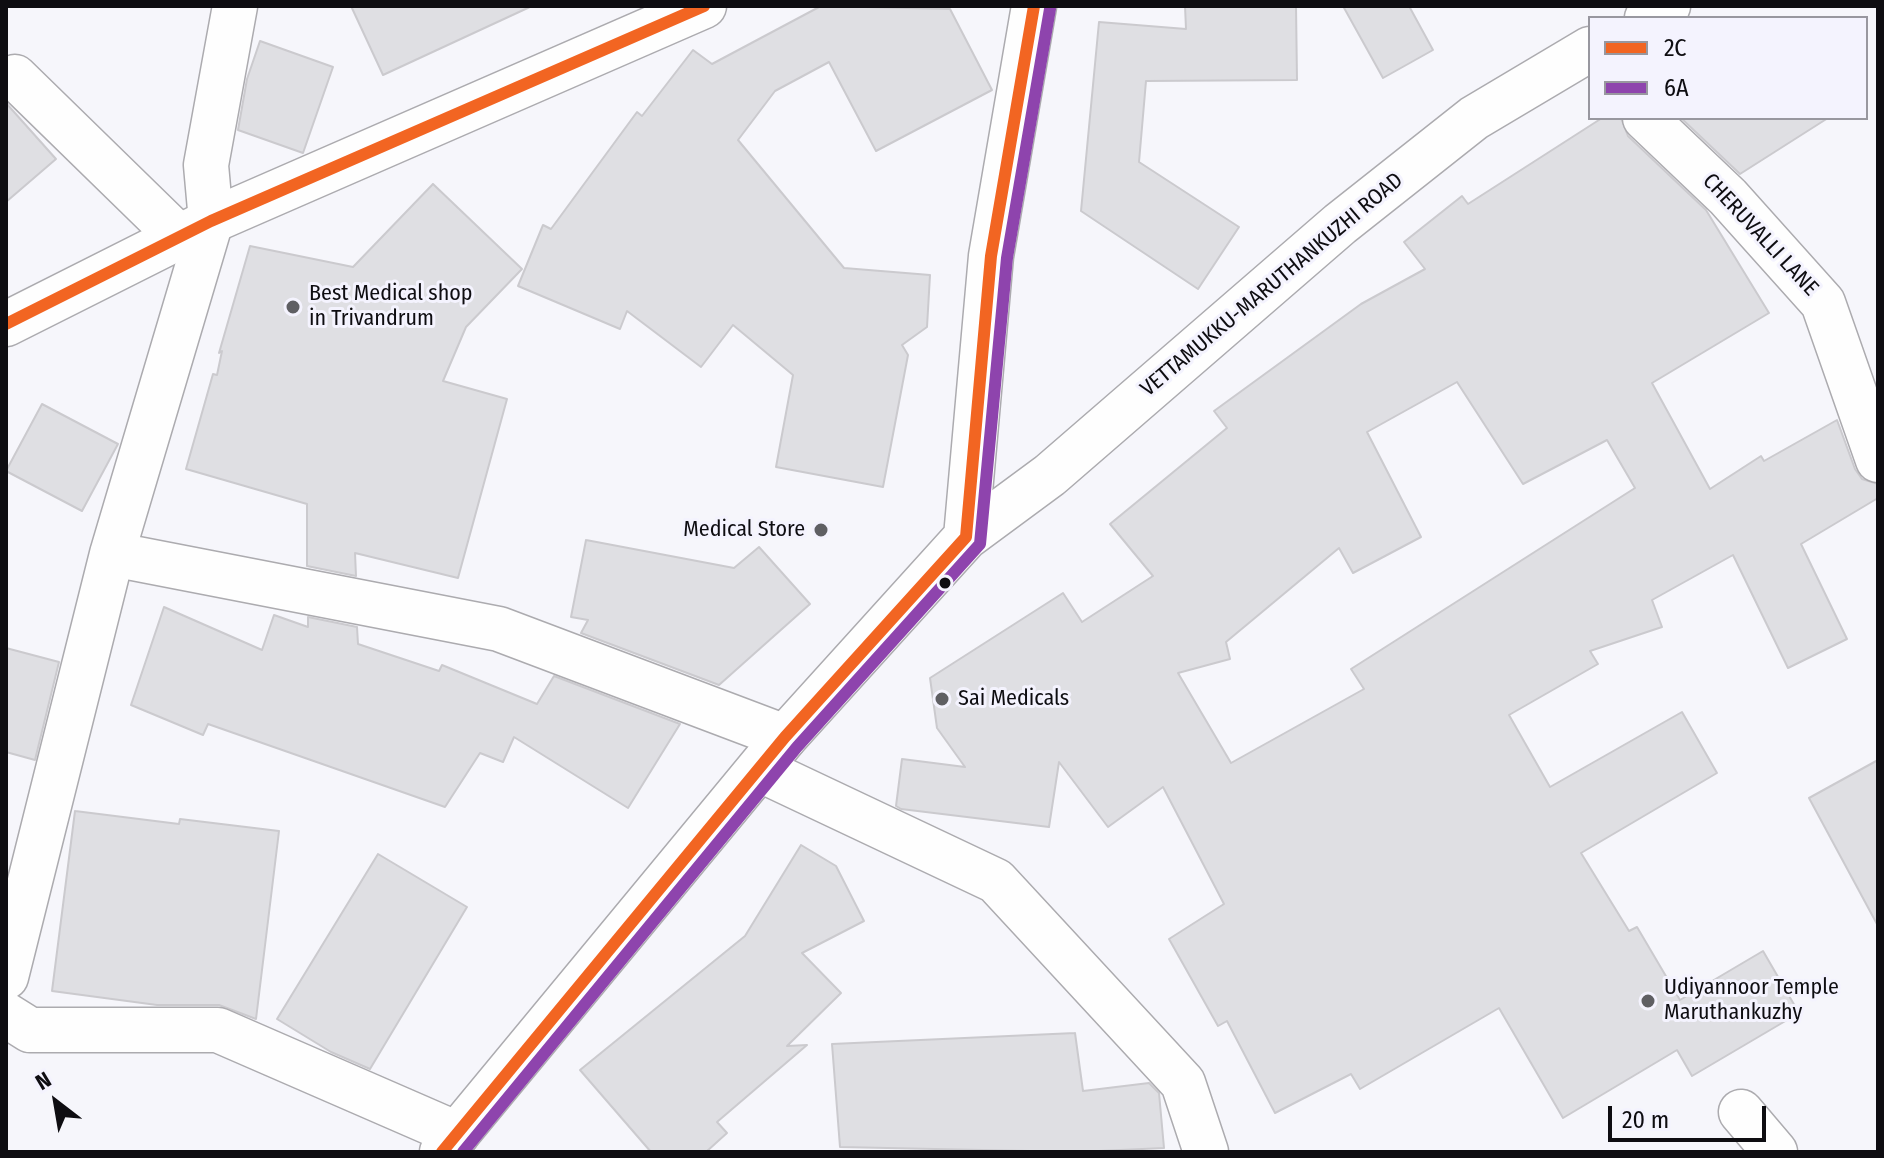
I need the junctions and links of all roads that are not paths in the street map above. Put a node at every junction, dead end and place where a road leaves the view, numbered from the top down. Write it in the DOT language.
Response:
graph roads {
  1 [pos="235,6"];
  2 [pos="704,6"];
  3 [pos="1034,6"];
  4 [pos="1668,6"];
  5 [pos="1650,16"];
  6 [pos="1588,54"];
  7 [pos="15,77"];
  8 [pos="1647,120"];
  9 [pos="195,229"];
  10 [pos="6,324"];
  11 [pos="1878,460"];
  12 [pos="966,537"];
  13 [pos="112,554"];
  14 [pos="773,754"];
  15 [pos="6,977"];
  16 [pos="6,1015"];
  17 [pos="1741,1112"];
  18 [pos="449,1143"];
  19 [pos="1206,1152"];
  20 [pos="1775,1152"];
  1 -- 9 [label="main road"];
  2 -- 9 [label="main road"];
  3 -- 12 [label="main road"];
  4 -- 5 [label="main road"];
  6 -- 12 [label="main road, VETTAMUKKU-MARUTHANKUZHI ROAD"];
  7 -- 9 [label="main road"];
  8 -- 11 [label="main road, CHERUVALLI LANE"];
  9 -- 10 [label="main road"];
  9 -- 13 [label="main road"];
  12 -- 14 [label="main road, VETTAMUKKU-MARUTHANKUZHI ROAD"];
  13 -- 14 [label="main road"];
  13 -- 15 [label="main road"];
  14 -- 18 [label="main road, VETTAMUKKU-MARUTHANKUZHI ROAD"];
  14 -- 19 [label="main road"];
  16 -- 18 [label="main road"];
  17 -- 20 [label="main road"];
}
